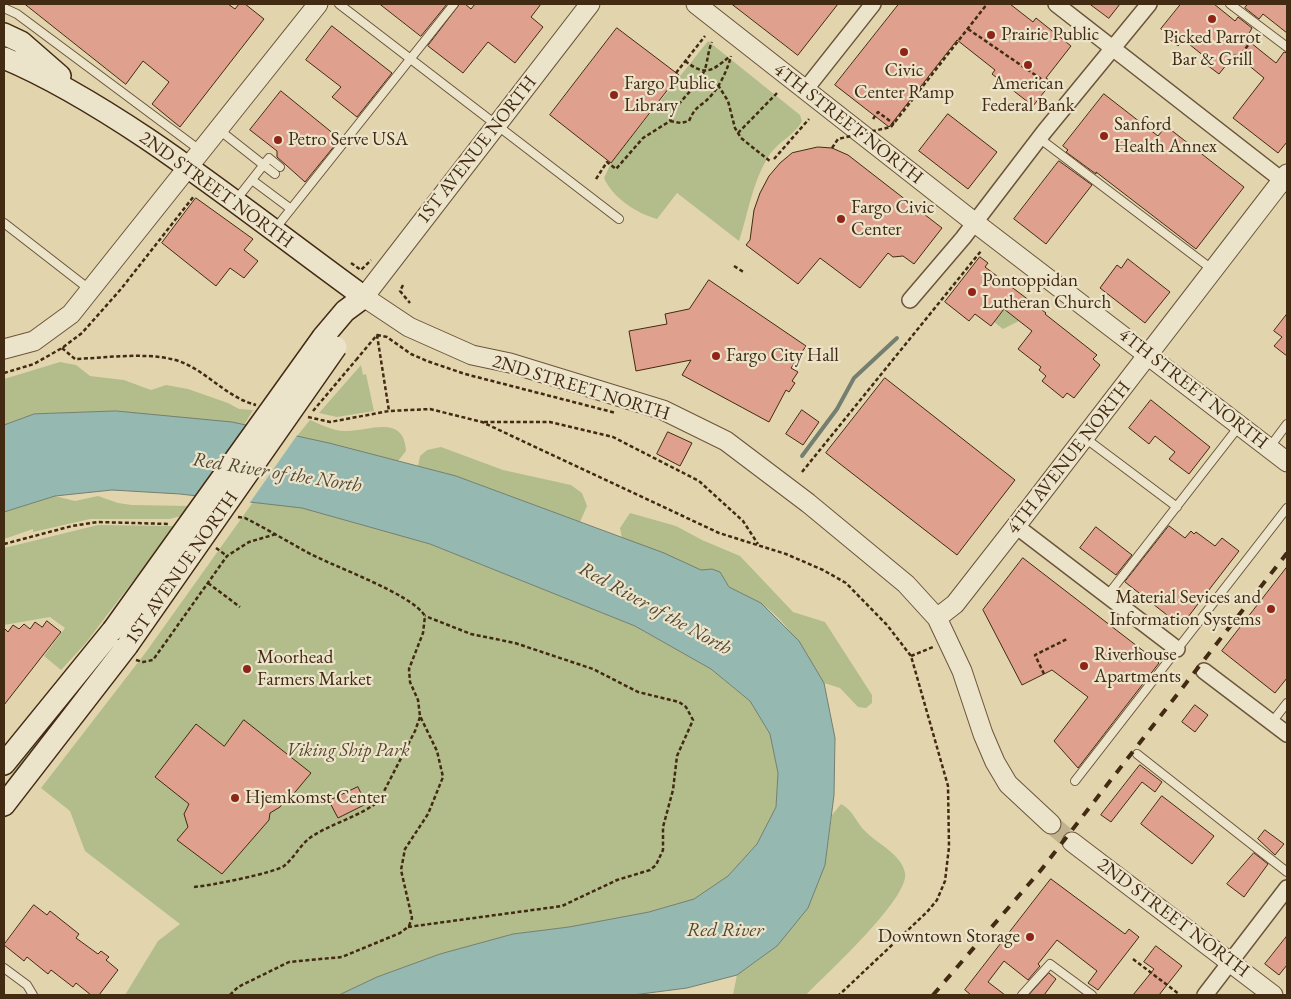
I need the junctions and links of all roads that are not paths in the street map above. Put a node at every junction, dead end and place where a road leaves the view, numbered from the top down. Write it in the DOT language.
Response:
graph roads {
  1 [pos="318,4"];
  2 [pos="339,4"];
  3 [pos="454,4"];
  4 [pos="590,4"];
  5 [pos="696,4"];
  6 [pos="873,4"];
  7 [pos="1056,4"];
  8 [pos="1149,4"];
  9 [pos="1230,4"];
  10 [pos="4,8"];
  11 [pos="4,34"];
  12 [pos="1287,47"];
  13 [pos="1113,50"];
  14 [pos="4,58"];
  15 [pos="410,59"];
  16 [pos="805,90"];
  17 [pos="84,98"];
  18 [pos="496,125"];
  19 [pos="218,129"];
  20 [pos="1039,138"];
  21 [pos="194,159"];
  22 [pos="264,165"];
  23 [pos="280,167"];
  24 [pos="275,174"];
  25 [pos="252,180"];
  26 [pos="1286,180"];
  27 [pos="235,201"];
  28 [pos="290,210"];
  29 [pos="619,220"];
  30 [pos="974,222"];
  31 [pos="4,223"];
  32 [pos="274,231"];
  33 [pos="1213,270"];
  34 [pos="90,290"];
  35 [pos="364,297"];
  36 [pos="910,300"];
  37 [pos="329,342"];
  38 [pos="4,349"];
  39 [pos="1149,355"];
  40 [pos="1287,424"];
  41 [pos="1240,425"];
  42 [pos="1085,438"];
  43 [pos="1269,448"];
  44 [pos="1287,462"];
  45 [pos="1176,507"];
  46 [pos="1287,508"];
  47 [pos="1016,526"];
  48 [pos="1107,596"];
  49 [pos="937,618"];
  50 [pos="1177,649"];
  51 [pos="1204,671"];
  52 [pos="1287,703"];
  53 [pos="1272,722"];
  54 [pos="1287,734"];
  55 [pos="1137,754"];
  56 [pos="4,764"];
  57 [pos="1075,782"];
  58 [pos="4,805"];
  59 [pos="1051,824"];
  60 [pos="1072,842"];
  61 [pos="1287,872"];
  62 [pos="1287,888"];
  63 [pos="1231,962"];
  64 [pos="4,968"];
  65 [pos="33,995"];
  66 [pos="1022,995"];
  67 [pos="1092,995"];
  68 [pos="1205,995"];
  69 [pos="1273,995"];
  1 -- 19 [label="street"];
  2 -- 15 [label="lane"];
  3 -- 15 [label="lane"];
  4 -- 18 [label="street, 1ST AVENUE NORTH"];
  5 -- 16 [label="street, 4TH STREET NORTH"];
  6 -- 16 [label="street"];
  7 -- 13 [label="street"];
  8 -- 13 [label="street"];
  9 -- 12 [label="lane"];
  10 -- 21 [label="lane"];
  11 -- 17 [label="main road, 2ND STREET NORTH"];
  13 -- 20 [label="street"];
  13 -- 26 [label="street"];
  14 -- 17 [label="main road, 2ND STREET NORTH"];
  15 -- 18 [label="lane"];
  15 -- 28 [label="lane"];
  16 -- 30 [label="street, 4TH STREET NORTH"];
  17 -- 21 [label="main road, 2ND STREET NORTH"];
  18 -- 29 [label="lane"];
  18 -- 35 [label="street, 1ST AVENUE NORTH"];
  19 -- 21 [label="street"];
  19 -- 22 [label="lane"];
  20 -- 30 [label="street"];
  20 -- 33 [label="lane"];
  21 -- 27 [label="main road, 2ND STREET NORTH"];
  21 -- 34 [label="street"];
  22 -- 23 [label="lane"];
  22 -- 24 [label="lane"];
  22 -- 25 [label="lane"];
  25 -- 27 [label="lane"];
  25 -- 28 [label="lane"];
  26 -- 33 [label="street, 4TH AVENUE NORTH"];
  27 -- 32 [label="main road, 2ND STREET NORTH"];
  28 -- 32 [label="lane"];
  30 -- 36 [label="street"];
  30 -- 39 [label="street, 4TH STREET NORTH"];
  31 -- 34 [label="lane"];
  32 -- 35 [label="main road, 2ND STREET NORTH"];
  33 -- 39 [label="street, 4TH AVENUE NORTH"];
  34 -- 38 [label="street"];
  35 -- 37 [label="main road, 1ST AVENUE NORTH"];
  35 -- 49 [label="street, 2ND STREET NORTH"];
  37 -- 56 [label="main road, 1ST AVENUE NORTH, bridge"];
  37 -- 58 [label="main road, 1ST AVENUE NORTH, bridge"];
  39 -- 41 [label="street, 4TH STREET NORTH"];
  39 -- 42 [label="street, 4TH AVENUE NORTH"];
  40 -- 43 [label="lane"];
  41 -- 43 [label="street, 4TH STREET NORTH"];
  41 -- 45 [label="lane"];
  42 -- 45 [label="lane"];
  42 -- 47 [label="street, 4TH AVENUE NORTH"];
  43 -- 44 [label="street, 4TH STREET NORTH"];
  45 -- 48 [label="lane"];
  46 -- 50 [label="lane"];
  47 -- 48 [label="street"];
  47 -- 49 [label="street, 4TH AVENUE NORTH"];
  48 -- 50 [label="street"];
  49 -- 59 [label="street, 2ND STREET NORTH"];
  50 -- 57 [label="lane"];
  51 -- 53 [label="street"];
  52 -- 53 [label="lane"];
  53 -- 54 [label="street"];
  55 -- 61 [label="lane"];
  60 -- 63 [label="street, 2ND STREET NORTH"];
  62 -- 63 [label="street"];
  63 -- 68 [label="street"];
  63 -- 69 [label="street, 2ND STREET NORTH"];
  64 -- 65 [label="lane"];
  66 -- 67 [label="lane"];
}
